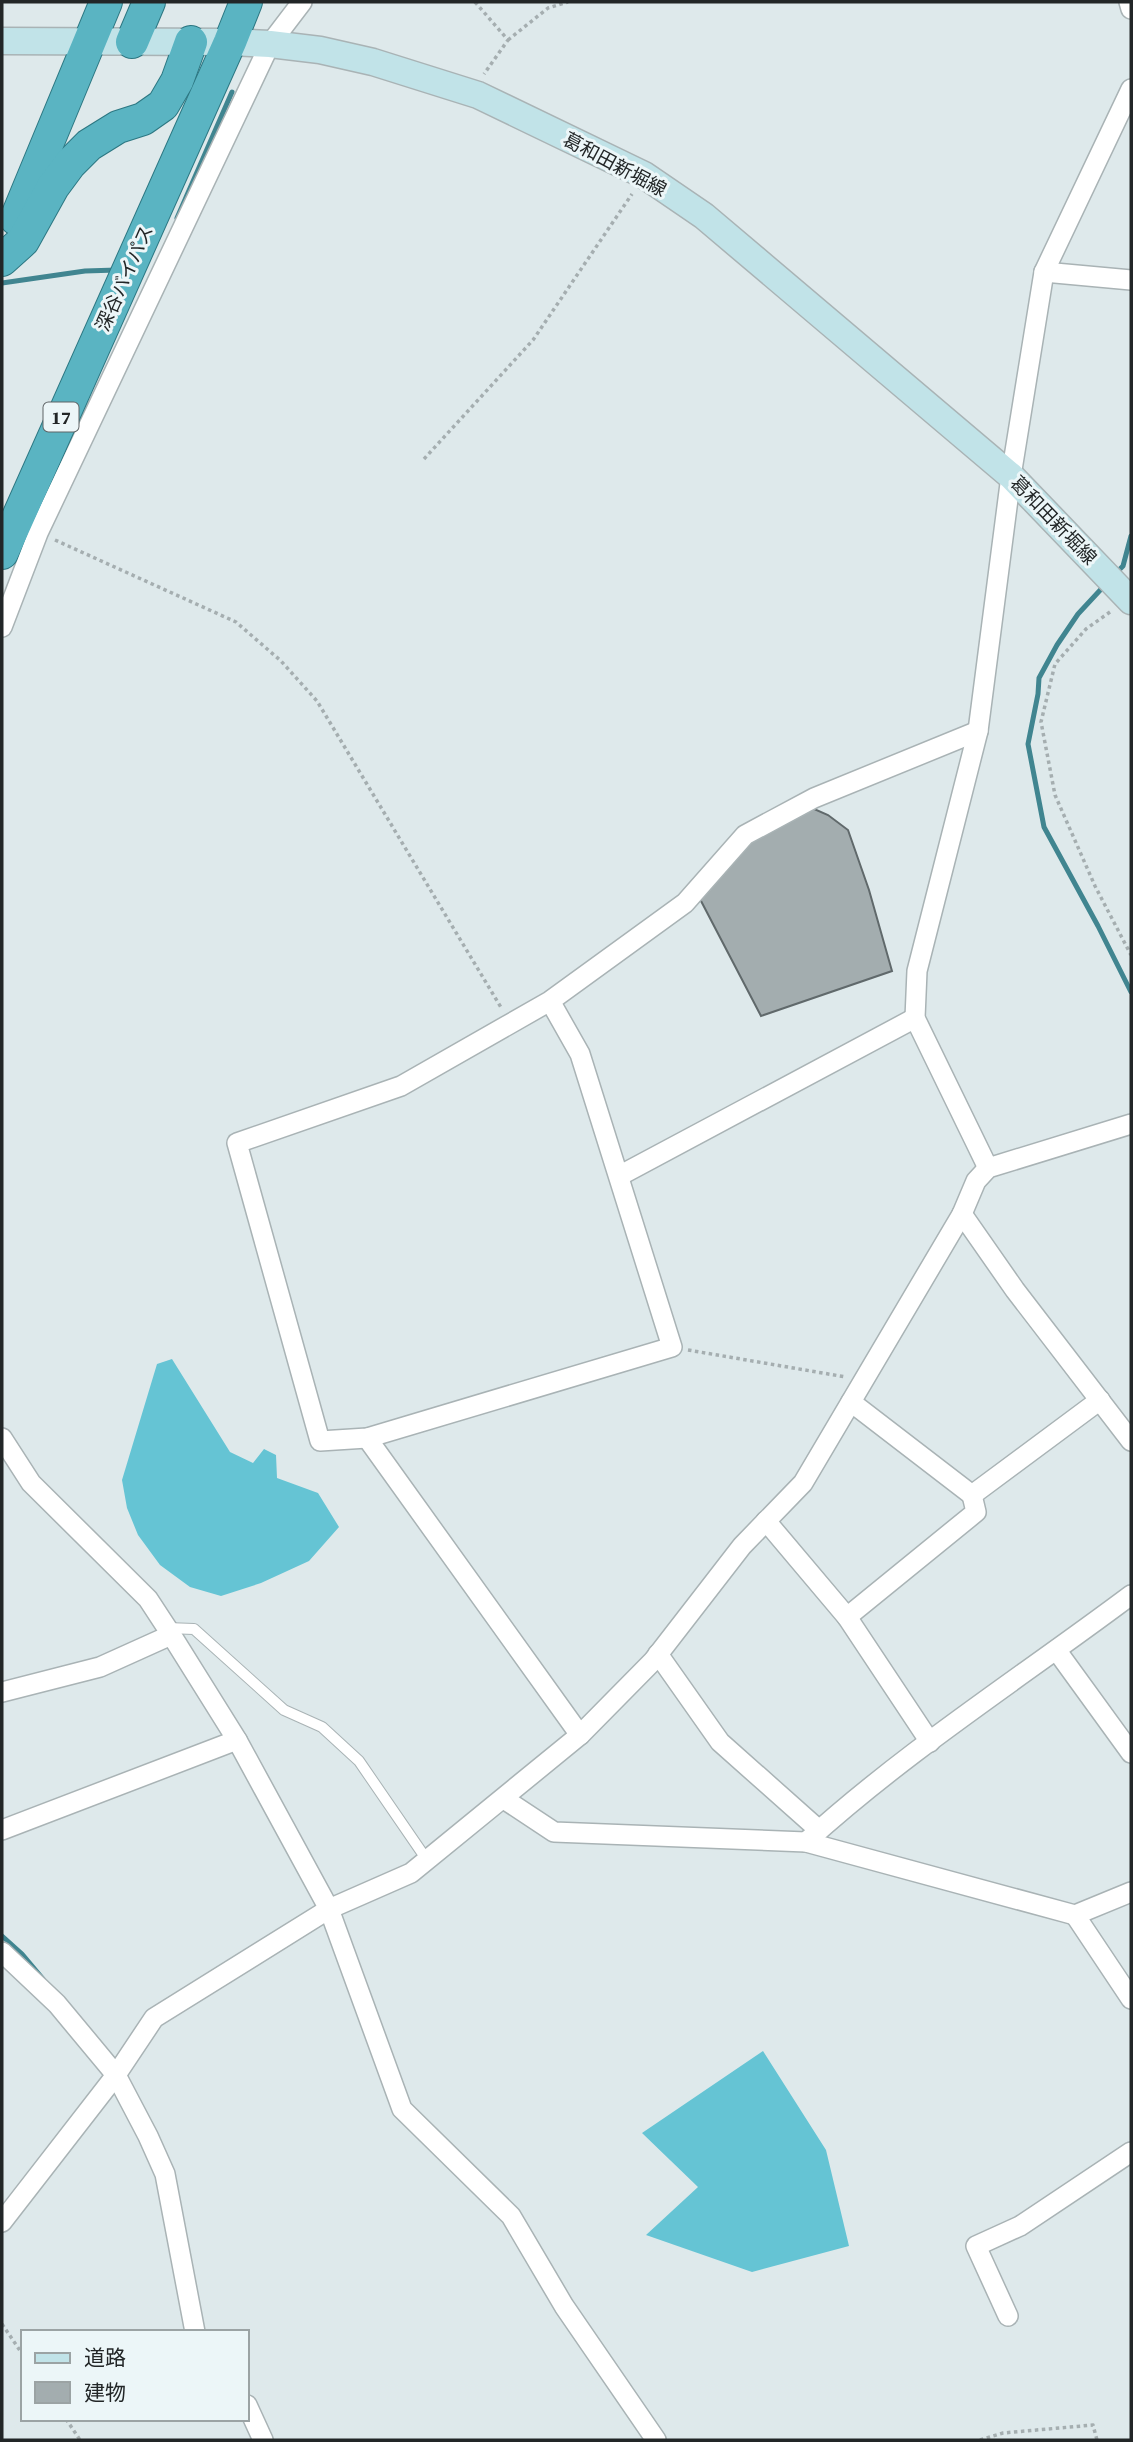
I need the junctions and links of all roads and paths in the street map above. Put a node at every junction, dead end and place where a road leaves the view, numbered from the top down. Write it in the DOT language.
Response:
graph roads {
  1 [pos="106,2"];
  2 [pos="149,2"];
  3 [pos="246,2"];
  4 [pos="302,2"];
  5 [pos="475,2"];
  6 [pos="568,2"];
  7 [pos="1129,2"];
  8 [pos="1131,9"];
  9 [pos="508,40"];
  10 [pos="2,41"];
  11 [pos="132,42"];
  12 [pos="191,42"];
  13 [pos="230,42"];
  14 [pos="89,43"];
  15 [pos="270,44"];
  16 [pos="1131,89"];
  17 [pos="470,92"];
  18 [pos="645,175"];
  19 [pos="2,253"];
  20 [pos="2,260"];
  21 [pos="1044,272"];
  22 [pos="1131,281"];
  23 [pos="424,459"];
  24 [pos="1011,476"];
  25 [pos="18,522"];
  26 [pos="2,553"];
  27 [pos="1120,589"];
  28 [pos="2,627"];
  29 [pos="978,731"];
  30 [pos="1131,955"];
  31 [pos="550,1001"];
  32 [pos="915,1018"];
  33 [pos="511,1023"];
  34 [pos="1131,1124"];
  35 [pos="988,1168"];
  36 [pos="619,1176"];
  37 [pos="962,1214"];
  38 [pos="672,1347"];
  39 [pos="861,1384"];
  40 [pos="1100,1401"];
  41 [pos="851,1402"];
  42 [pos="2,1438"];
  43 [pos="367,1438"];
  44 [pos="1131,1441"];
  45 [pos="972,1495"];
  46 [pos="766,1521"];
  47 [pos="1131,1595"];
  48 [pos="847,1617"];
  49 [pos="169,1631"];
  50 [pos="1057,1651"];
  51 [pos="658,1654"];
  52 [pos="2,1692"];
  53 [pos="580,1735"];
  54 [pos="237,1740"];
  55 [pos="930,1742"];
  56 [pos="1131,1753"];
  57 [pos="504,1799"];
  58 [pos="2,1829"];
  59 [pos="812,1836"];
  60 [pos="427,1860"];
  61 [pos="1131,1892"];
  62 [pos="329,1909"];
  63 [pos="1075,1915"];
  64 [pos="2,1952"];
  65 [pos="1131,1999"];
  66 [pos="116,2075"];
  67 [pos="1131,2152"];
  68 [pos="2,2222"];
  69 [pos="1008,2316"];
  70 [pos="2,2324"];
  71 [pos="195,2330"];
  72 [pos="21,2352"];
  73 [pos="248,2407"];
  74 [pos="67,2421"];
  75 [pos="80,2440"];
  76 [pos="263,2440"];
  77 [pos="656,2440"];
  78 [pos="980,2440"];
  79 [pos="1097,2440"];
  1 -- 14 [label="highway"];
  2 -- 11 [label="highway"];
  3 -- 13 [label="highway, 深谷バイパス / 17"];
  4 -- 15 [label="street"];
  5 -- 9 [label="path"];
  6 -- 9 [label="path"];
  7 -- 8 [label="street"];
  9 -- 17 [label="path"];
  10 -- 14 [label="main road, 葛和田新堀線"];
  11 -- 12 [label="main road, 葛和田新堀線"];
  11 -- 14 [label="main road, 葛和田新堀線"];
  12 -- 13 [label="main road, 葛和田新堀線"];
  12 -- 20 [label="highway"];
  13 -- 15 [label="main road, 葛和田新堀線"];
  13 -- 25 [label="highway, 深谷バイパス / 17"];
  14 -- 19 [label="highway"];
  15 -- 17 [label="main road, 葛和田新堀線"];
  15 -- 25 [label="street"];
  16 -- 21 [label="street"];
  17 -- 18 [label="main road, 葛和田新堀線"];
  18 -- 23 [label="path"];
  18 -- 24 [label="main road, 葛和田新堀線"];
  21 -- 22 [label="street"];
  21 -- 24 [label="street"];
  24 -- 27 [label="main road, 葛和田新堀線"];
  24 -- 29 [label="street"];
  25 -- 26 [label="highway, 深谷バイパス / 17"];
  25 -- 28 [label="street"];
  25 -- 33 [label="path"];
  27 -- 30 [label="path"];
  29 -- 31 [label="street"];
  29 -- 32 [label="street"];
  31 -- 33 [label="street"];
  31 -- 36 [label="street"];
  32 -- 35 [label="street"];
  32 -- 36 [label="street"];
  33 -- 43 [label="street"];
  34 -- 35 [label="street"];
  35 -- 37 [label="street"];
  36 -- 38 [label="street"];
  37 -- 39 [label="street"];
  37 -- 40 [label="street"];
  38 -- 39 [label="path"];
  38 -- 43 [label="street"];
  39 -- 41 [label="street"];
  40 -- 44 [label="street"];
  40 -- 45 [label="street"];
  41 -- 45 [label="street"];
  41 -- 46 [label="street"];
  42 -- 49 [label="street"];
  43 -- 53 [label="street"];
  45 -- 48 [label="street"];
  46 -- 48 [label="street"];
  46 -- 51 [label="street"];
  47 -- 50 [label="street"];
  48 -- 55 [label="street"];
  49 -- 52 [label="street"];
  49 -- 54 [label="street"];
  49 -- 60 [label="lane"];
  50 -- 55 [label="street"];
  50 -- 56 [label="street"];
  51 -- 53 [label="street"];
  51 -- 59 [label="street"];
  53 -- 57 [label="street"];
  54 -- 58 [label="street"];
  54 -- 62 [label="street"];
  55 -- 59 [label="street"];
  57 -- 59 [label="street"];
  57 -- 60 [label="street"];
  59 -- 63 [label="street"];
  60 -- 62 [label="street"];
  61 -- 63 [label="street"];
  62 -- 66 [label="street"];
  62 -- 77 [label="street"];
  63 -- 65 [label="street"];
  64 -- 66 [label="street"];
  66 -- 68 [label="street"];
  66 -- 71 [label="street"];
  67 -- 69 [label="street"];
  70 -- 72 [label="path"];
  73 -- 76 [label="street"];
  74 -- 75 [label="path"];
  78 -- 79 [label="path"];
}
